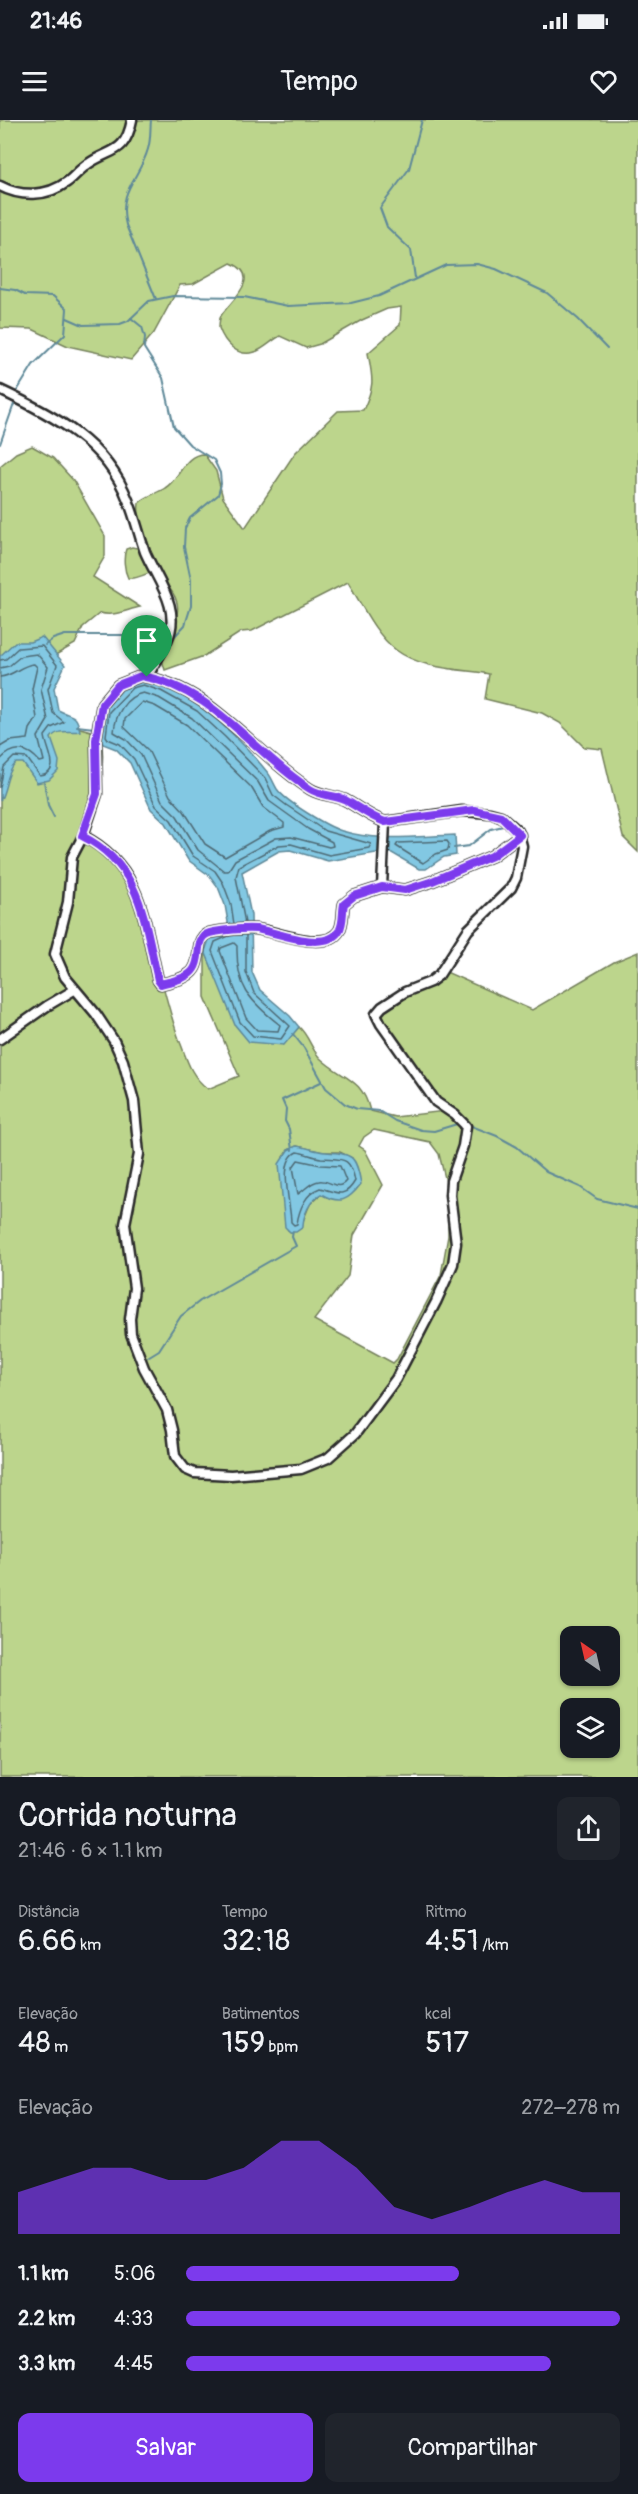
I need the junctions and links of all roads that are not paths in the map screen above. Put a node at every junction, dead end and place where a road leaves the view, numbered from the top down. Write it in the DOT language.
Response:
graph roads {
  1 [pos="132,120"];
  2 [pos="0,186"];
  3 [pos="0,390"];
  4 [pos="147,677"];
  5 [pos="385,822"];
  6 [pos="520,835"];
  7 [pos="82,836"];
  8 [pos="382,887"];
  9 [pos="74,990"];
  10 [pos="0,1040"];
  1 -- 2 [label="street"];
  3 -- 4 [label="street"];
  4 -- 5 [label="street"];
  4 -- 7 [label="street"];
  5 -- 6 [label="street"];
  5 -- 8 [label="street"];
  6 -- 8 [label="street"];
  6 -- 9 [label="street"];
  7 -- 8 [label="street"];
  7 -- 9 [label="street"];
  9 -- 10 [label="street"];
}
